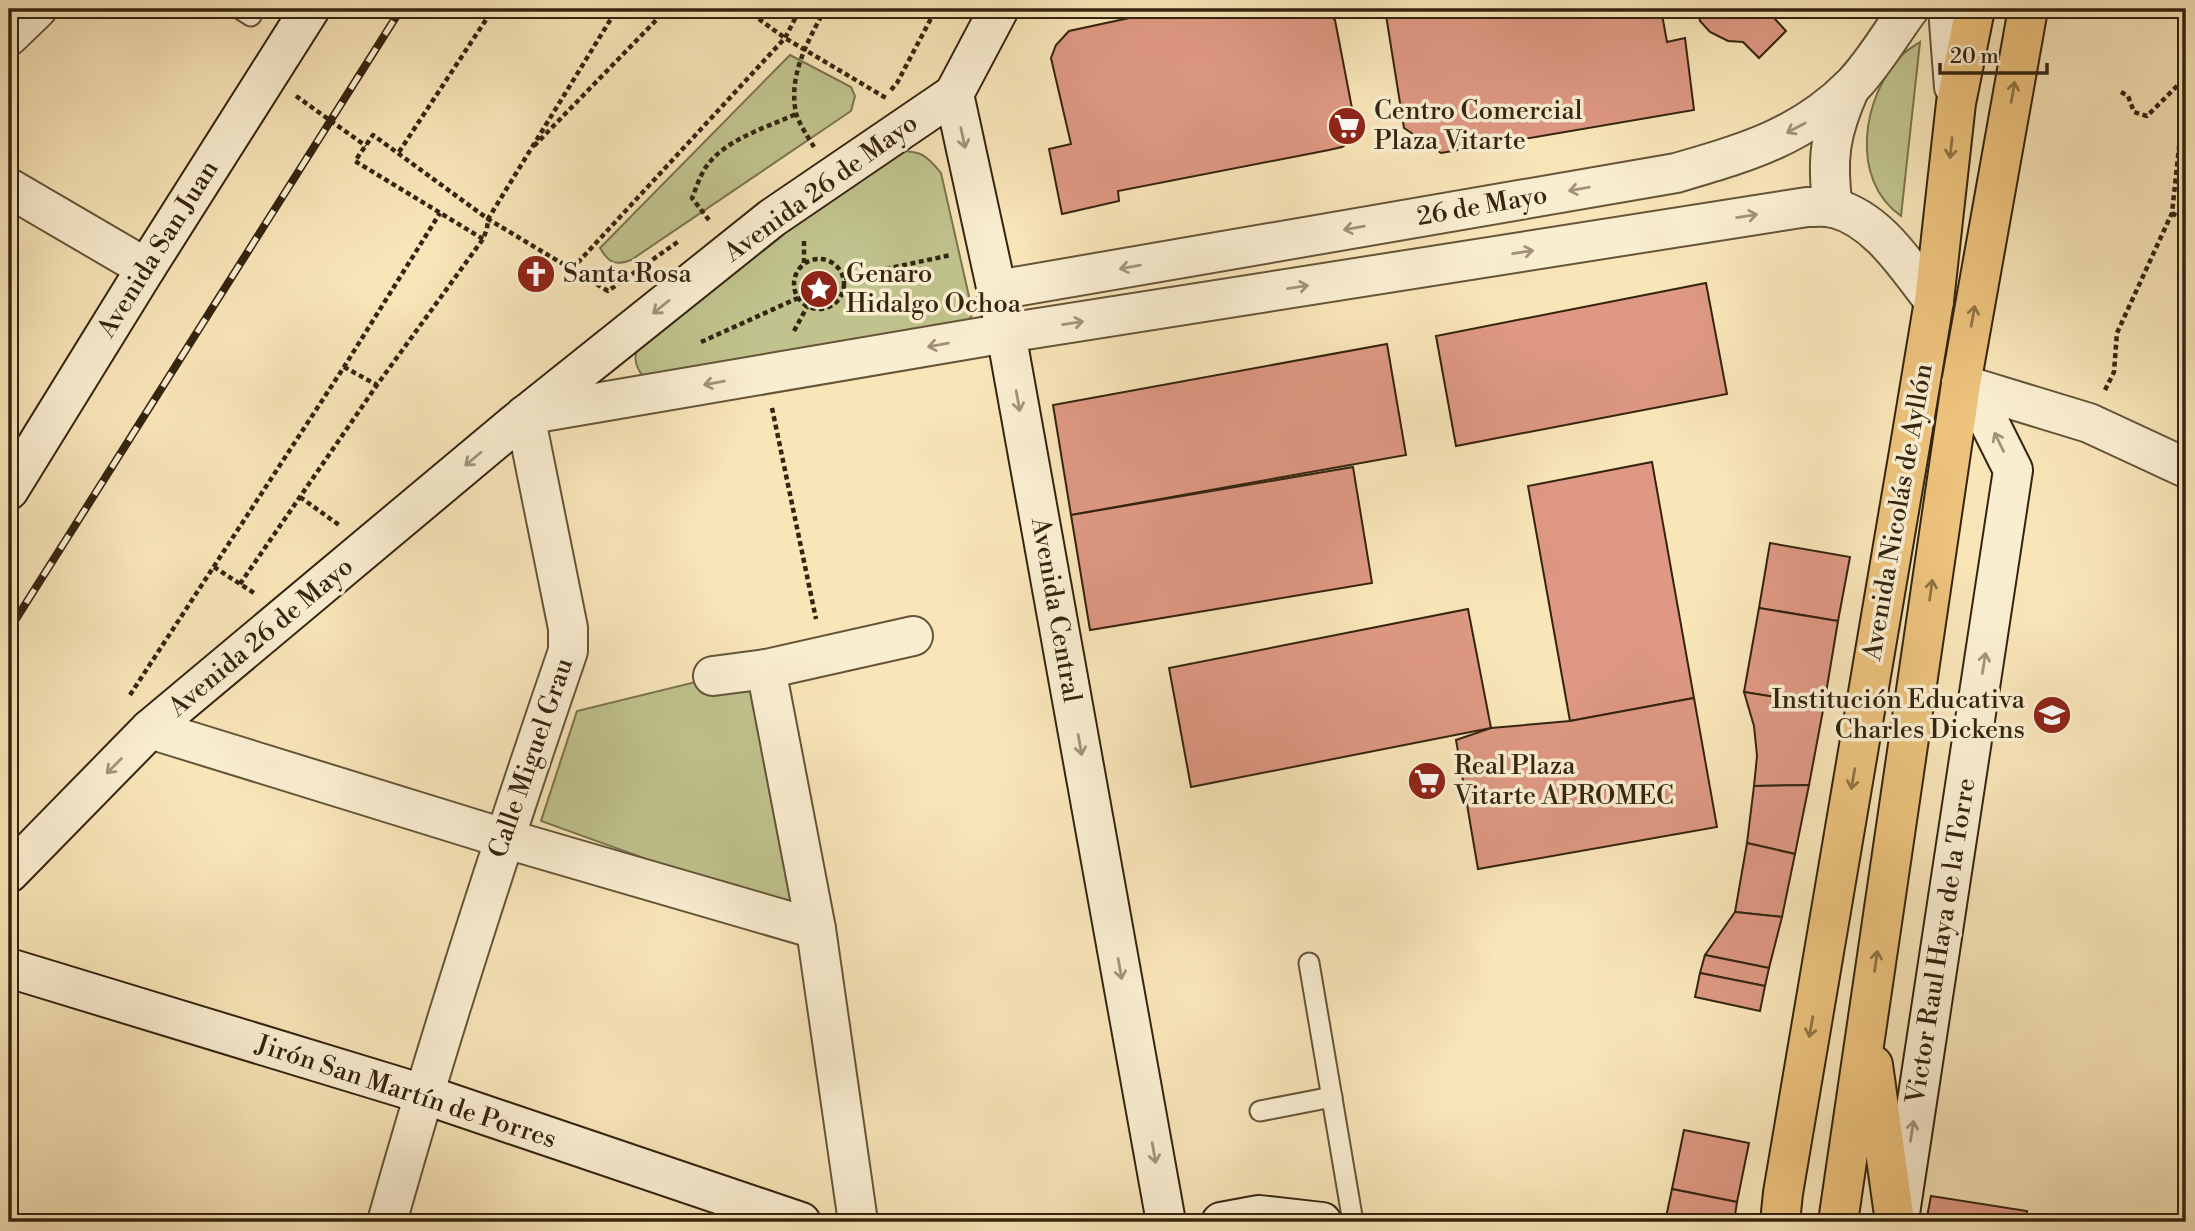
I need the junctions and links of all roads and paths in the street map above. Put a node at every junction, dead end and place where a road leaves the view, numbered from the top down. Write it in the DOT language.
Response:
graph roads {
  1 [pos="37,9"];
  2 [pos="310,9"];
  3 [pos="493,9"];
  4 [pos="617,9"];
  5 [pos="667,9"];
  6 [pos="745,9"];
  7 [pos="800,9"];
  8 [pos="825,9"];
  9 [pos="999,9"];
  10 [pos="1909,9"];
  11 [pos="1948,9"];
  12 [pos="1975,9"];
  13 [pos="2028,9"];
  14 [pos="9,36"];
  15 [pos="785,37"];
  16 [pos="803,49"];
  17 [pos="267,75"];
  18 [pos="2186,76"];
  19 [pos="1851,87"];
  20 [pos="2121,92"];
  21 [pos="954,93"];
  22 [pos="1956,103"];
  23 [pos="796,114"];
  24 [pos="910,123"];
  25 [pos="2180,138"];
  26 [pos="366,146"];
  27 [pos="814,147"];
  28 [pos="399,152"];
  29 [pos="529,152"];
  30 [pos="9,188"];
  31 [pos="1833,208"];
  32 [pos="440,213"];
  33 [pos="2172,213"];
  34 [pos="488,219"];
  35 [pos="709,220"];
  36 [pos="2186,222"];
  37 [pos="483,239"];
  38 [pos="951,255"];
  39 [pos="146,268"];
  40 [pos="572,269"];
  41 [pos="844,278"];
  42 [pos="997,290"];
  43 [pos="608,291"];
  44 [pos="798,298"];
  45 [pos="1934,301"];
  46 [pos="1006,333"];
  47 [pos="701,342"];
  48 [pos="344,367"];
  49 [pos="1961,384"];
  50 [pos="377,385"];
  51 [pos="771,404"];
  52 [pos="525,415"];
  53 [pos="2089,423"];
  54 [pos="2186,468"];
  55 [pos="9,490"];
  56 [pos="300,497"];
  57 [pos="345,528"];
  58 [pos="214,567"];
  59 [pos="240,584"];
  60 [pos="286,616"];
  61 [pos="913,635"];
  62 [pos="824,656"];
  63 [pos="766,668"];
  64 [pos="713,676"];
  65 [pos="127,699"];
  66 [pos="150,729"];
  67 [pos="503,838"];
  68 [pos="9,873"];
  69 [pos="816,929"];
  70 [pos="1309,963"];
  71 [pos="9,968"];
  72 [pos="1867,1021"];
  73 [pos="423,1094"];
  74 [pos="1332,1097"];
  75 [pos="1260,1111"];
  76 [pos="387,1222"];
  77 [pos="801,1222"];
  78 [pos="858,1222"];
  79 [pos="1166,1222"];
  80 [pos="1221,1222"];
  81 [pos="1322,1222"];
  82 [pos="1353,1222"];
  83 [pos="1780,1222"];
  84 [pos="1838,1222"];
  85 [pos="1897,1222"];
  1 -- 14 [label="street"];
  2 -- 17 [label="street, Avenida San Juan"];
  3 -- 28 [label="path"];
  4 -- 29 [label="path"];
  5 -- 29 [label="path"];
  6 -- 15 [label="path"];
  7 -- 15 [label="path"];
  8 -- 16 [label="path"];
  9 -- 21 [label="street"];
  10 -- 19 [label="street, 26 de Mayo"];
  11 -- 22 [label="street"];
  12 -- 22 [label="main road, Avenida Nicolás de Ayllón"];
  49 -- 13 [label="main road, Avenida Nicolás de Ayllón, one-way"];
  15 -- 16 [label="path"];
  15 -- 40 [label="path"];
  16 -- 23 [label="path"];
  16 -- 24 [label="path"];
  17 -- 26 [label="path"];
  17 -- 39 [label="street, Avenida San Juan"];
  18 -- 20 [label="path"];
  19 -- 31 [label="street"];
  19 -- 42 [label="street, 26 de Mayo, one-way"];
  21 -- 24 [label="street, Avenida 26 de Mayo"];
  21 -- 42 [label="street, Avenida Central, one-way"];
  22 -- 45 [label="main road, Avenida Nicolás de Ayllón, one-way"];
  23 -- 27 [label="path"];
  23 -- 35 [label="path"];
  24 -- 52 [label="street, Avenida 26 de Mayo, one-way"];
  25 -- 33 [label="path"];
  26 -- 28 [label="path"];
  26 -- 32 [label="path"];
  28 -- 34 [label="path"];
  29 -- 34 [label="path"];
  30 -- 39 [label="street"];
  31 -- 45 [label="street, 26 de Mayo"];
  46 -- 31 [label="street, 26 de Mayo, one-way"];
  32 -- 37 [label="path"];
  32 -- 48 [label="path"];
  33 -- 36 [label="path"];
  33 -- 53 [label="path"];
  34 -- 37 [label="path"];
  34 -- 40 [label="path"];
  37 -- 50 [label="path"];
  38 -- 41 [label="path"];
  39 -- 55 [label="street, Avenida San Juan"];
  40 -- 43 [label="path"];
  41 -- 44 [label="path"];
  41 -- 44 [label="path"];
  42 -- 46 [label="street, Avenida Central"];
  44 -- 47 [label="path"];
  45 -- 83 [label="main road, Avenida Nicolás de Ayllón, one-way"];
  46 -- 52 [label="street, one-way"];
  46 -- 79 [label="street, Avenida Central, one-way"];
  48 -- 50 [label="path"];
  48 -- 58 [label="path"];
  49 -- 53 [label="street"];
  72 -- 49 [label="main road, Avenida Nicolás de Ayllón, one-way"];
  85 -- 49 [label="street, Victor Raul Haya de la Torre, one-way"];
  50 -- 56 [label="path"];
  51 -- 62 [label="path"];
  52 -- 60 [label="street, Avenida 26 de Mayo, one-way"];
  52 -- 67 [label="street, Calle Miguel Grau"];
  53 -- 54 [label="street"];
  56 -- 57 [label="path"];
  56 -- 59 [label="path"];
  58 -- 59 [label="path"];
  58 -- 65 [label="path"];
  59 -- 60 [label="path"];
  60 -- 66 [label="street, Avenida 26 de Mayo"];
  61 -- 62 [label="street"];
  62 -- 63 [label="street"];
  63 -- 64 [label="street"];
  63 -- 69 [label="street"];
  66 -- 67 [label="street"];
  66 -- 68 [label="street, Avenida 26 de Mayo, one-way"];
  67 -- 69 [label="street"];
  67 -- 73 [label="street, Calle Miguel Grau"];
  69 -- 78 [label="street"];
  70 -- 74 [label="lane"];
  71 -- 73 [label="street, Jirón San Martín de Porres"];
  72 -- 84 [label="main road, Avenida Nicolás de Ayllón"];
  72 -- 85 [label="main road"];
  73 -- 76 [label="street, Calle Miguel Grau"];
  73 -- 77 [label="street, Jirón San Martín de Porres"];
  74 -- 75 [label="lane"];
  74 -- 82 [label="lane"];
  80 -- 81 [label="street"];
}
